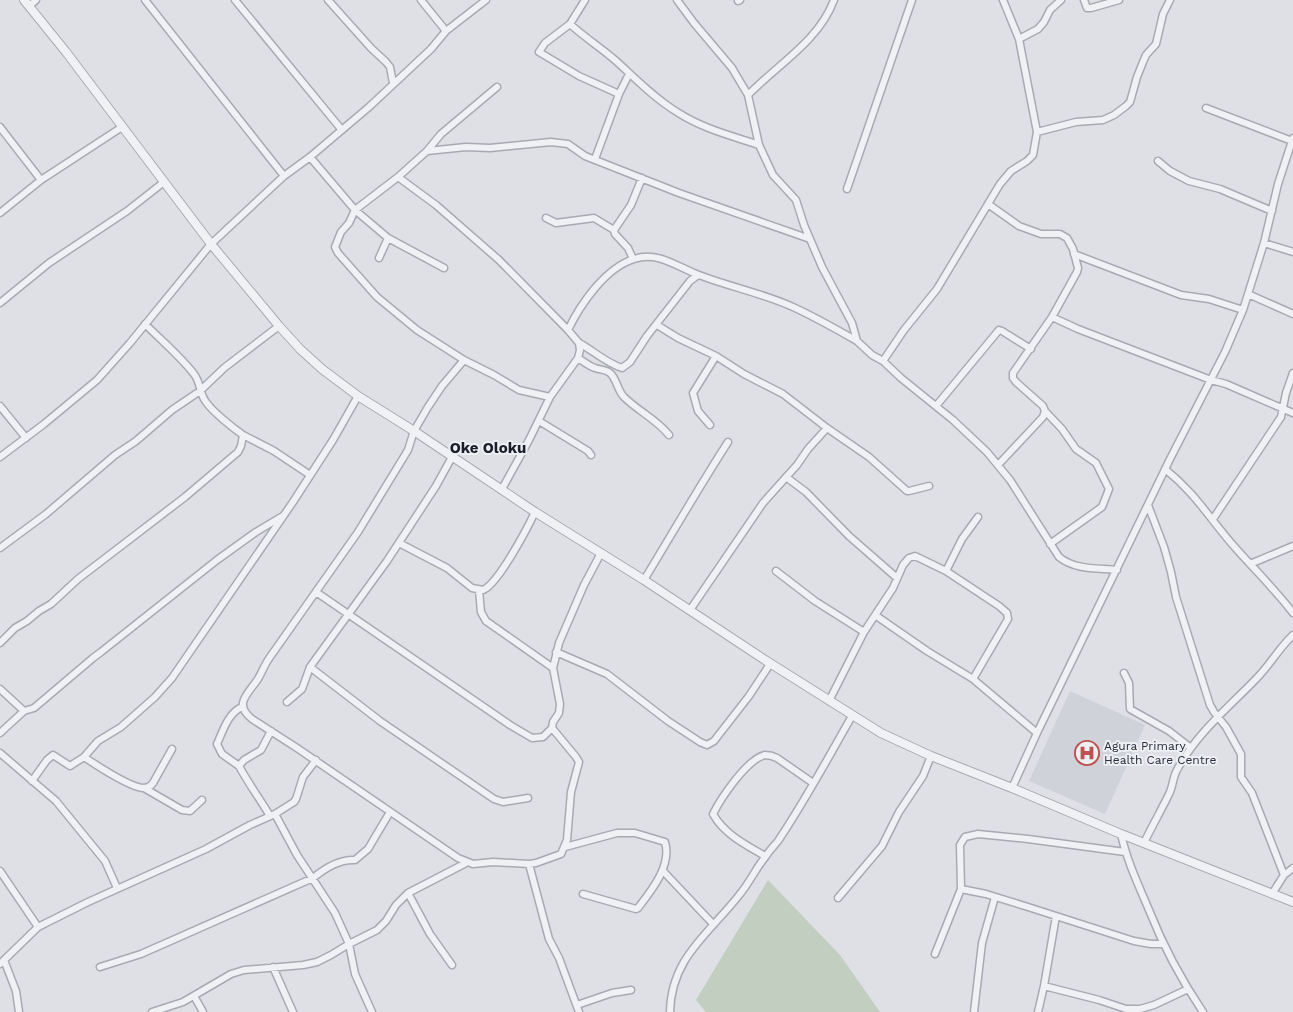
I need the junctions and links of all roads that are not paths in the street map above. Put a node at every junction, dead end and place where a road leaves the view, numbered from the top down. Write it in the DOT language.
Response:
graph roads {
  1 [pos="36,0"];
  2 [pos="145,0"];
  3 [pos="236,0"];
  4 [pos="328,0"];
  5 [pos="421,0"];
  6 [pos="486,0"];
  7 [pos="585,0"];
  8 [pos="677,0"];
  9 [pos="834,0"];
  10 [pos="912,0"];
  11 [pos="1003,0"];
  12 [pos="1061,0"];
  13 [pos="1084,0"];
  14 [pos="1119,0"];
  15 [pos="1170,0"];
  16 [pos="26,3"];
  17 [pos="570,24"];
  18 [pos="446,31"];
  19 [pos="1019,39"];
  20 [pos="629,74"];
  21 [pos="393,83"];
  22 [pos="497,87"];
  23 [pos="619,94"];
  24 [pos="748,95"];
  25 [pos="1206,108"];
  26 [pos="0,127"];
  27 [pos="122,127"];
  28 [pos="342,130"];
  29 [pos="1037,132"];
  30 [pos="1292,140"];
  31 [pos="759,145"];
  32 [pos="427,151"];
  33 [pos="310,157"];
  34 [pos="595,159"];
  35 [pos="1158,161"];
  36 [pos="284,176"];
  37 [pos="398,177"];
  38 [pos="642,178"];
  39 [pos="41,180"];
  40 [pos="164,182"];
  41 [pos="847,189"];
  42 [pos="988,204"];
  43 [pos="355,210"];
  44 [pos="1272,210"];
  45 [pos="0,213"];
  46 [pos="546,218"];
  47 [pos="614,230"];
  48 [pos="388,238"];
  49 [pos="810,239"];
  50 [pos="1264,243"];
  51 [pos="211,244"];
  52 [pos="1293,252"];
  53 [pos="1074,254"];
  54 [pos="379,258"];
  55 [pos="633,259"];
  56 [pos="444,268"];
  57 [pos="698,275"];
  58 [pos="1248,294"];
  59 [pos="0,303"];
  60 [pos="1242,310"];
  61 [pos="1293,314"];
  62 [pos="1052,317"];
  63 [pos="146,324"];
  64 [pos="657,325"];
  65 [pos="279,326"];
  66 [pos="568,330"];
  67 [pos="857,341"];
  68 [pos="579,343"];
  69 [pos="1030,349"];
  70 [pos="716,356"];
  71 [pos="578,358"];
  72 [pos="464,360"];
  73 [pos="883,361"];
  74 [pos="1293,373"];
  75 [pos="1211,380"];
  76 [pos="200,390"];
  77 [pos="358,396"];
  78 [pos="550,398"];
  79 [pos="0,406"];
  80 [pos="936,406"];
  81 [pos="1283,409"];
  82 [pos="1045,411"];
  83 [pos="1293,413"];
  84 [pos="539,421"];
  85 [pos="710,425"];
  86 [pos="827,428"];
  87 [pos="414,431"];
  88 [pos="244,435"];
  89 [pos="670,435"];
  90 [pos="26,438"];
  91 [pos="728,442"];
  92 [pos="591,455"];
  93 [pos="0,457"];
  94 [pos="452,457"];
  95 [pos="998,465"];
  96 [pos="1165,469"];
  97 [pos="310,475"];
  98 [pos="786,477"];
  99 [pos="929,486"];
  100 [pos="502,489"];
  101 [pos="1148,505"];
  102 [pos="535,512"];
  103 [pos="284,516"];
  104 [pos="978,517"];
  105 [pos="1213,519"];
  106 [pos="399,543"];
  107 [pos="1050,544"];
  108 [pos="1293,546"];
  109 [pos="0,548"];
  110 [pos="601,553"];
  111 [pos="1250,564"];
  112 [pos="1117,570"];
  113 [pos="776,571"];
  114 [pos="946,571"];
  115 [pos="897,578"];
  116 [pos="644,580"];
  117 [pos="479,590"];
  118 [pos="316,592"];
  119 [pos="690,610"];
  120 [pos="349,613"];
  121 [pos="1293,613"];
  122 [pos="875,615"];
  123 [pos="864,632"];
  124 [pos="1293,635"];
  125 [pos="0,643"];
  126 [pos="556,652"];
  127 [pos="770,664"];
  128 [pos="310,667"];
  129 [pos="552,668"];
  130 [pos="1124,673"];
  131 [pos="973,679"];
  132 [pos="0,689"];
  133 [pos="830,701"];
  134 [pos="287,702"];
  135 [pos="242,707"];
  136 [pos="24,711"];
  137 [pos="852,716"];
  138 [pos="1218,718"];
  139 [pos="552,728"];
  140 [pos="271,731"];
  141 [pos="0,733"];
  142 [pos="1037,733"];
  143 [pos="1191,748"];
  144 [pos="172,749"];
  145 [pos="0,753"];
  146 [pos="931,756"];
  147 [pos="84,758"];
  148 [pos="316,760"];
  149 [pos="238,766"];
  150 [pos="32,781"];
  151 [pos="813,784"];
  152 [pos="144,788"];
  153 [pos="1012,788"];
  154 [pos="528,798"];
  155 [pos="202,800"];
  156 [pos="390,812"];
  157 [pos="272,815"];
  158 [pos="1121,834"];
  159 [pos="1144,842"];
  160 [pos="565,847"];
  161 [pos="1124,852"];
  162 [pos="765,856"];
  163 [pos="466,863"];
  164 [pos="529,864"];
  165 [pos="1293,868"];
  166 [pos="0,871"];
  167 [pos="663,871"];
  168 [pos="1284,875"];
  169 [pos="313,878"];
  170 [pos="117,888"];
  171 [pos="961,889"];
  172 [pos="408,892"];
  173 [pos="583,894"];
  174 [pos="1272,894"];
  175 [pos="995,897"];
  176 [pos="838,898"];
  177 [pos="1293,902"];
  178 [pos="1056,916"];
  179 [pos="713,924"];
  180 [pos="38,927"];
  181 [pos="348,944"];
  182 [pos="1162,944"];
  183 [pos="935,954"];
  184 [pos="2,962"];
  185 [pos="452,965"];
  186 [pos="100,967"];
  187 [pos="273,967"];
  188 [pos="1044,986"];
  189 [pos="1188,989"];
  190 [pos="631,990"];
  191 [pos="194,996"];
  192 [pos="1111,1008"];
  193 [pos="578,1009"];
  194 [pos="19,1012"];
  195 [pos="152,1012"];
  196 [pos="203,1012"];
  197 [pos="293,1012"];
  198 [pos="372,1012"];
  199 [pos="670,1012"];
  200 [pos="974,1012"];
  201 [pos="1038,1012"];
  202 [pos="1203,1012"];
  1 -- 16 [label="street"];
  2 -- 36 [label="street"];
  3 -- 28 [label="street"];
  4 -- 21 [label="street"];
  5 -- 18 [label="street"];
  6 -- 18 [label="street"];
  7 -- 17 [label="street"];
  8 -- 24 [label="street"];
  9 -- 24 [label="street"];
  10 -- 41 [label="street"];
  11 -- 19 [label="street"];
  12 -- 19 [label="street"];
  13 -- 14 [label="street"];
  15 -- 29 [label="street"];
  16 -- 27 [label="street"];
  17 -- 20 [label="street"];
  17 -- 23 [label="street"];
  18 -- 21 [label="street"];
  19 -- 29 [label="street"];
  20 -- 23 [label="street"];
  20 -- 31 [label="street"];
  21 -- 28 [label="street"];
  22 -- 32 [label="street"];
  23 -- 34 [label="street"];
  24 -- 31 [label="street"];
  25 -- 30 [label="street"];
  26 -- 39 [label="street"];
  27 -- 39 [label="street"];
  27 -- 40 [label="street"];
  28 -- 33 [label="street"];
  29 -- 42 [label="street"];
  30 -- 44 [label="street"];
  31 -- 49 [label="street"];
  32 -- 34 [label="street"];
  32 -- 37 [label="street"];
  33 -- 36 [label="street"];
  33 -- 43 [label="street"];
  34 -- 38 [label="street"];
  35 -- 44 [label="street"];
  36 -- 51 [label="street"];
  37 -- 43 [label="street"];
  37 -- 66 [label="street"];
  38 -- 47 [label="street"];
  38 -- 49 [label="street"];
  39 -- 45 [label="street"];
  40 -- 51 [label="street"];
  40 -- 59 [label="street"];
  42 -- 53 [label="street"];
  42 -- 73 [label="street"];
  43 -- 48 [label="street"];
  43 -- 72 [label="street"];
  44 -- 50 [label="street"];
  46 -- 47 [label="street"];
  47 -- 55 [label="street"];
  48 -- 54 [label="street"];
  48 -- 56 [label="street"];
  49 -- 67 [label="street"];
  50 -- 52 [label="street"];
  50 -- 58 [label="street"];
  51 -- 63 [label="street"];
  51 -- 65 [label="street"];
  53 -- 60 [label="street"];
  53 -- 62 [label="street"];
  55 -- 57 [label="street"];
  55 -- 66 [label="street"];
  57 -- 64 [label="street"];
  57 -- 67 [label="street"];
  58 -- 60 [label="street"];
  58 -- 61 [label="street"];
  60 -- 75 [label="street"];
  62 -- 69 [label="street"];
  62 -- 75 [label="street"];
  63 -- 76 [label="street"];
  63 -- 90 [label="street"];
  64 -- 68 [label="street"];
  64 -- 70 [label="street"];
  65 -- 76 [label="street"];
  65 -- 77 [label="street"];
  66 -- 68 [label="street"];
  67 -- 73 [label="street"];
  68 -- 71 [label="street"];
  69 -- 80 [label="street"];
  69 -- 82 [label="street"];
  70 -- 85 [label="street"];
  70 -- 86 [label="street"];
  71 -- 78 [label="street"];
  71 -- 89 [label="street"];
  72 -- 78 [label="street"];
  72 -- 87 [label="street"];
  73 -- 80 [label="street"];
  74 -- 81 [label="street"];
  75 -- 81 [label="street"];
  75 -- 96 [label="street"];
  76 -- 88 [label="street"];
  76 -- 109 [label="street"];
  77 -- 87 [label="street"];
  77 -- 97 [label="street"];
  78 -- 84 [label="street"];
  79 -- 90 [label="street"];
  80 -- 95 [label="street"];
  81 -- 83 [label="street"];
  81 -- 105 [label="street"];
  82 -- 95 [label="street"];
  82 -- 107 [label="street"];
  84 -- 92 [label="street"];
  84 -- 100 [label="street"];
  86 -- 98 [label="street"];
  86 -- 99 [label="street"];
  87 -- 94 [label="street"];
  87 -- 118 [label="street"];
  88 -- 97 [label="street"];
  88 -- 125 [label="street"];
  90 -- 93 [label="street"];
  91 -- 116 [label="street"];
  94 -- 100 [label="street"];
  94 -- 106 [label="street"];
  95 -- 107 [label="street"];
  96 -- 101 [label="street"];
  96 -- 105 [label="street"];
  97 -- 103 [label="street"];
  98 -- 115 [label="street"];
  98 -- 119 [label="street"];
  100 -- 102 [label="street"];
  101 -- 112 [label="street"];
  101 -- 138 [label="street"];
  102 -- 110 [label="street"];
  102 -- 117 [label="street"];
  103 -- 136 [label="street"];
  103 -- 147 [label="street"];
  104 -- 114 [label="street"];
  105 -- 111 [label="street"];
  106 -- 117 [label="street"];
  106 -- 120 [label="street"];
  107 -- 112 [label="street"];
  108 -- 111 [label="street"];
  110 -- 116 [label="street"];
  110 -- 126 [label="street"];
  111 -- 121 [label="street"];
  112 -- 142 [label="street"];
  113 -- 123 [label="street"];
  114 -- 115 [label="street"];
  114 -- 131 [label="street"];
  115 -- 122 [label="street"];
  116 -- 119 [label="street"];
  117 -- 129 [label="street"];
  118 -- 120 [label="street"];
  118 -- 135 [label="street"];
  119 -- 127 [label="street"];
  120 -- 128 [label="street"];
  120 -- 139 [label="street"];
  122 -- 123 [label="street"];
  122 -- 131 [label="street"];
  123 -- 133 [label="street"];
  124 -- 138 [label="street"];
  126 -- 127 [label="street"];
  126 -- 129 [label="street"];
  127 -- 133 [label="street"];
  128 -- 134 [label="street"];
  128 -- 154 [label="street"];
  129 -- 139 [label="street"];
  130 -- 143 [label="street"];
  131 -- 142 [label="street"];
  132 -- 136 [label="street"];
  133 -- 137 [label="street"];
  135 -- 140 [label="street"];
  135 -- 149 [label="street"];
  136 -- 141 [label="street"];
  137 -- 146 [label="street"];
  137 -- 151 [label="street"];
  138 -- 143 [label="street"];
  138 -- 168 [label="street"];
  139 -- 160 [label="street"];
  140 -- 148 [label="street"];
  140 -- 149 [label="street"];
  142 -- 153 [label="street"];
  143 -- 159 [label="street"];
  144 -- 152 [label="street"];
  145 -- 150 [label="street"];
  146 -- 153 [label="street"];
  146 -- 176 [label="street"];
  147 -- 150 [label="street"];
  147 -- 152 [label="street"];
  148 -- 156 [label="street"];
  148 -- 157 [label="street"];
  149 -- 157 [label="street"];
  150 -- 170 [label="street"];
  151 -- 162 [label="street"];
  151 -- 162 [label="street"];
  152 -- 155 [label="street"];
  153 -- 158 [label="street"];
  156 -- 163 [label="street"];
  156 -- 169 [label="street"];
  157 -- 169 [label="street"];
  157 -- 170 [label="street"];
  158 -- 159 [label="street"];
  158 -- 161 [label="street"];
  159 -- 174 [label="street"];
  160 -- 164 [label="street"];
  160 -- 167 [label="street"];
  161 -- 171 [label="street"];
  161 -- 182 [label="street"];
  162 -- 179 [label="street"];
  163 -- 164 [label="street"];
  163 -- 172 [label="street"];
  164 -- 193 [label="street"];
  165 -- 168 [label="street"];
  166 -- 180 [label="street"];
  167 -- 173 [label="street"];
  167 -- 179 [label="street"];
  168 -- 174 [label="street"];
  169 -- 181 [label="street"];
  169 -- 186 [label="street"];
  170 -- 180 [label="street"];
  171 -- 175 [label="street"];
  171 -- 183 [label="street"];
  172 -- 181 [label="street"];
  172 -- 185 [label="street"];
  174 -- 177 [label="street"];
  175 -- 178 [label="street"];
  175 -- 200 [label="street"];
  178 -- 182 [label="street"];
  178 -- 188 [label="street"];
  179 -- 199 [label="street"];
  180 -- 184 [label="street"];
  181 -- 187 [label="street"];
  181 -- 198 [label="street"];
  182 -- 189 [label="street"];
  184 -- 194 [label="street"];
  187 -- 191 [label="street"];
  187 -- 197 [label="street"];
  188 -- 192 [label="street"];
  188 -- 201 [label="street"];
  189 -- 192 [label="street"];
  189 -- 202 [label="street"];
  190 -- 193 [label="street"];
  191 -- 195 [label="street"];
  191 -- 196 [label="street"];
}
